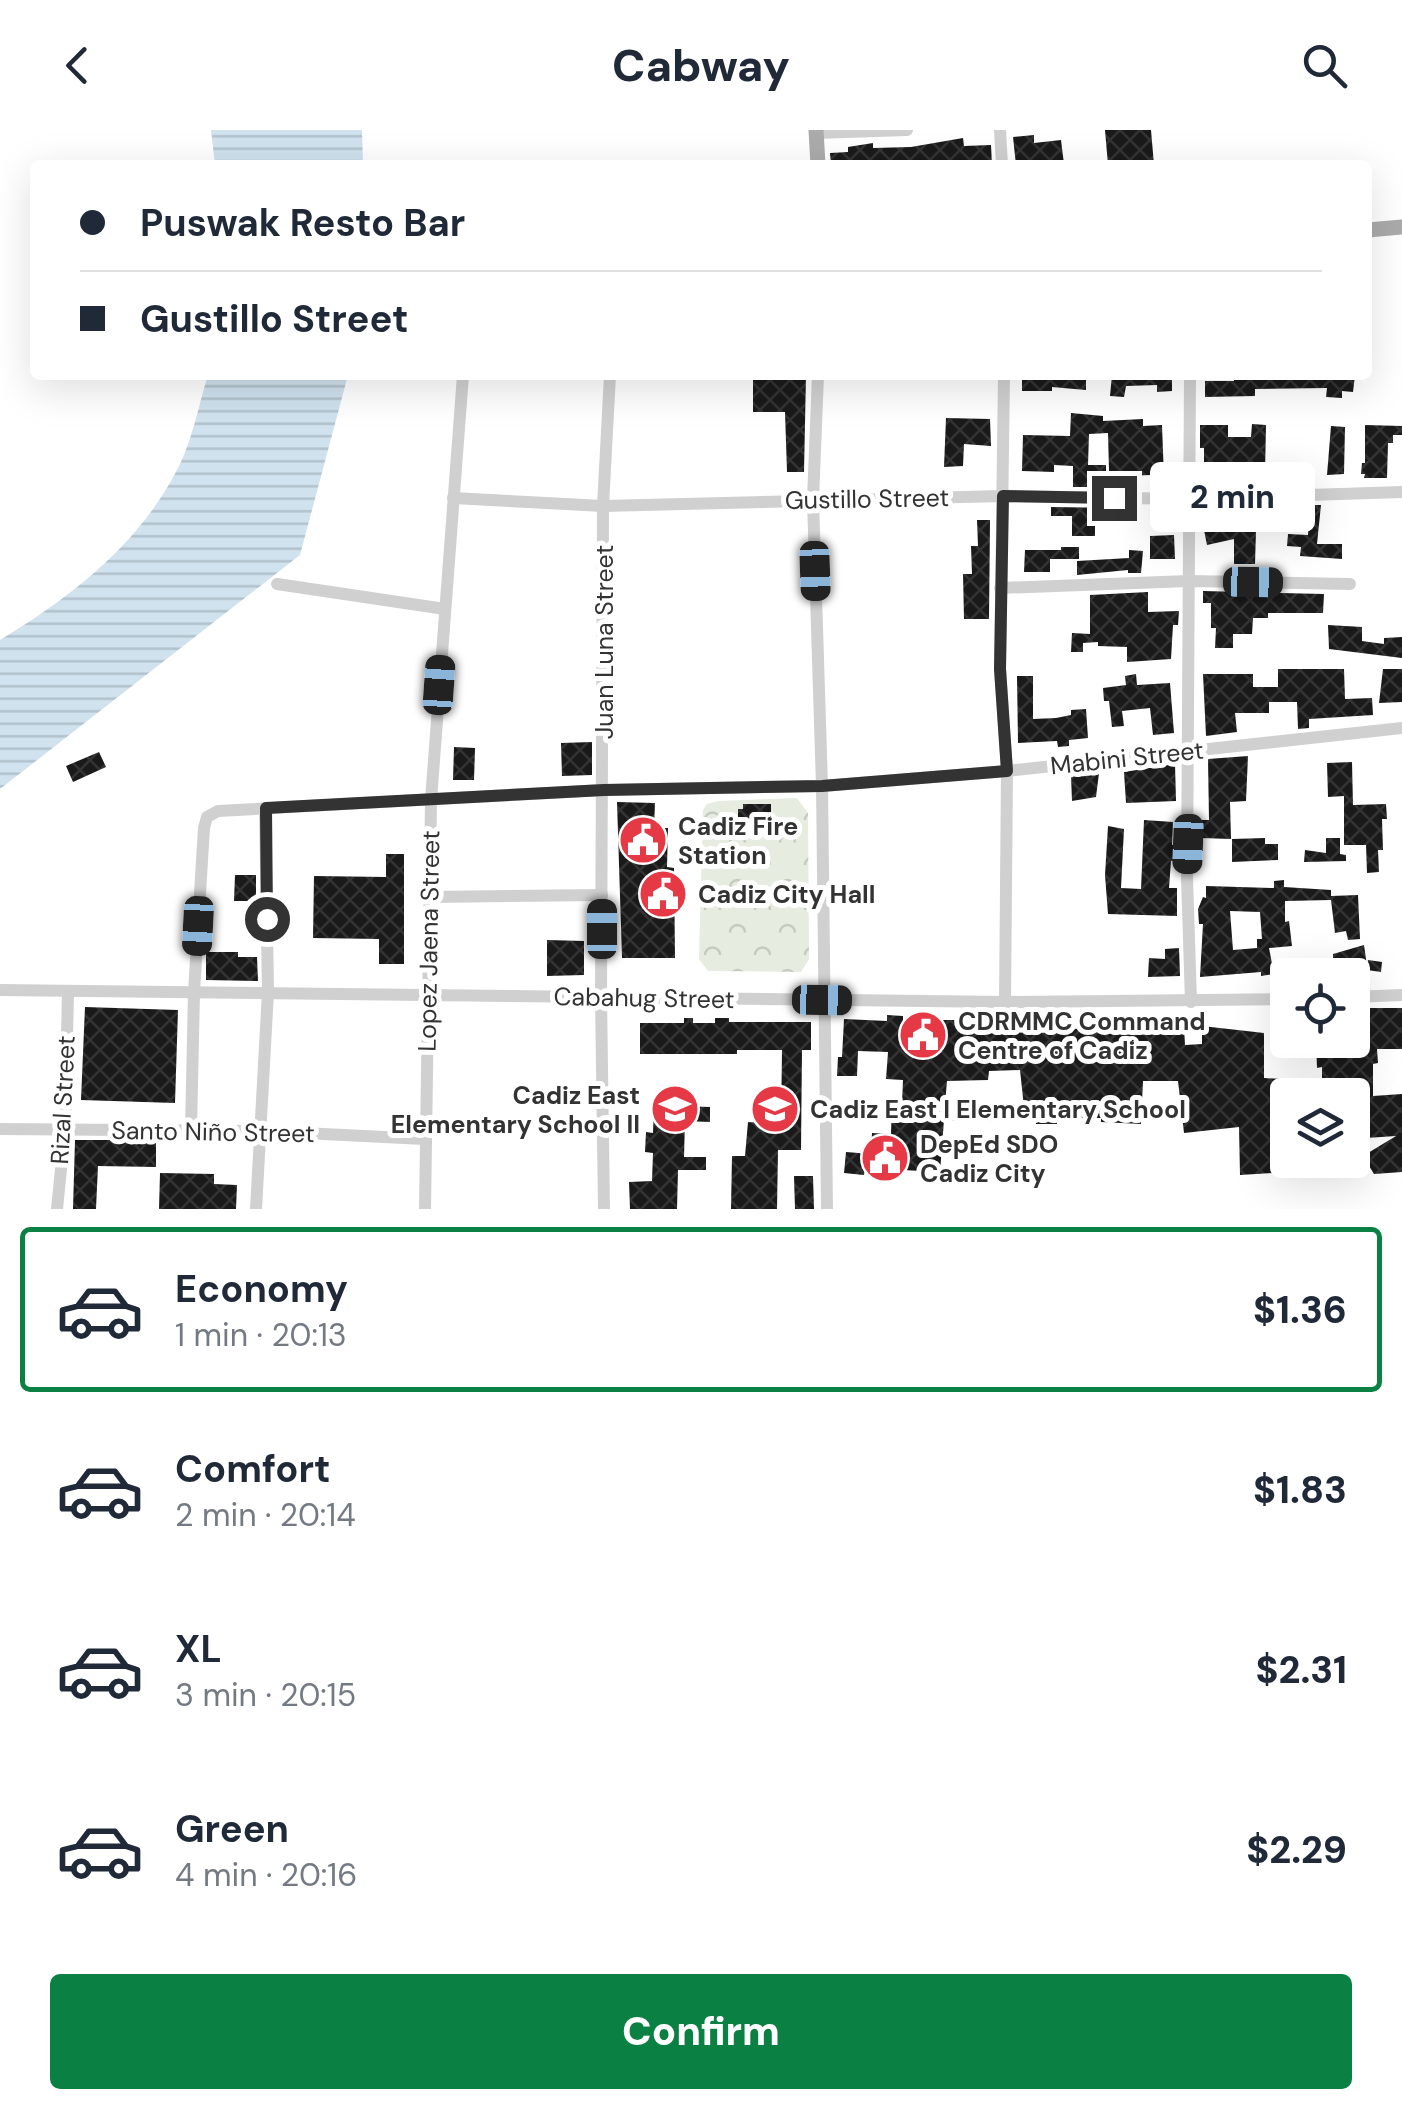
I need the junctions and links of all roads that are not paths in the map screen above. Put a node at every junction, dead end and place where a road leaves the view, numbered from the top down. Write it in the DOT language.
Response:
graph roads {
  1 [pos="907,130"];
  2 [pos="1000,130"];
  3 [pos="816,132"];
  4 [pos="818,160"];
  5 [pos="1002,160"];
  6 [pos="1402,227"];
  7 [pos="1372,230"];
  8 [pos="463,380"];
  9 [pos="610,380"];
  10 [pos="818,380"];
  11 [pos="1004,380"];
  12 [pos="1190,380"];
  13 [pos="1402,492"];
  14 [pos="1003,496"];
  15 [pos="453,498"];
  16 [pos="1188,499"];
  17 [pos="813,500"];
  18 [pos="604,506"];
  19 [pos="1189,580"];
  20 [pos="277,584"];
  21 [pos="1350,584"];
  22 [pos="1000,588"];
  23 [pos="445,609"];
  24 [pos="1402,728"];
  25 [pos="1188,751"];
  26 [pos="1007,771"];
  27 [pos="822,786"];
  28 [pos="604,790"];
  29 [pos="431,800"];
  30 [pos="266,808"];
  31 [pos="602,895"];
  32 [pos="430,897"];
  33 [pos="0,990"];
  34 [pos="68,991"];
  35 [pos="194,992"];
  36 [pos="268,992"];
  37 [pos="429,996"];
  38 [pos="1402,996"];
  39 [pos="601,997"];
  40 [pos="1370,997"];
  41 [pos="822,1000"];
  42 [pos="1270,1000"];
  43 [pos="1005,1002"];
  44 [pos="1191,1002"];
  45 [pos="0,1130"];
  46 [pos="64,1130"];
  47 [pos="191,1130"];
  48 [pos="262,1131"];
  49 [pos="425,1138"];
  50 [pos="56,1209"];
  51 [pos="256,1209"];
  52 [pos="425,1209"];
  53 [pos="604,1209"];
  54 [pos="827,1209"];
  1 -- 3 [label="street"];
  2 -- 5 [label="street"];
  3 -- 4 [label="main road"];
  6 -- 7 [label="main road"];
  8 -- 15 [label="street, Lopez Jaena Street"];
  9 -- 18 [label="street, Juan Luna Street"];
  10 -- 17 [label="street"];
  11 -- 14 [label="street"];
  12 -- 16 [label="street"];
  13 -- 16 [label="street, Gustillo Street"];
  14 -- 16 [label="street, Gustillo Street"];
  14 -- 17 [label="street, Gustillo Street"];
  14 -- 22 [label="street"];
  15 -- 18 [label="street, Gustillo Street"];
  15 -- 23 [label="street, Lopez Jaena Street"];
  16 -- 19 [label="street"];
  17 -- 18 [label="street, Gustillo Street"];
  17 -- 27 [label="street"];
  18 -- 28 [label="street, Juan Luna Street"];
  19 -- 21 [label="street"];
  19 -- 22 [label="street"];
  19 -- 25 [label="street"];
  20 -- 23 [label="street"];
  22 -- 26 [label="street"];
  23 -- 29 [label="street, Lopez Jaena Street"];
  24 -- 25 [label="street, Mabini Street"];
  25 -- 26 [label="street, Mabini Street"];
  25 -- 44 [label="street"];
  26 -- 27 [label="street, Mabini Street"];
  26 -- 43 [label="street"];
  27 -- 28 [label="street, Mabini Street"];
  27 -- 41 [label="street"];
  28 -- 29 [label="street, Mabini Street"];
  28 -- 31 [label="street, Juan Luna Street"];
  29 -- 30 [label="street, Mabini Street"];
  29 -- 32 [label="street, Lopez Jaena Street"];
  30 -- 35 [label="street, Mabini Street"];
  30 -- 36 [label="street"];
  31 -- 32 [label="street"];
  31 -- 39 [label="street, Juan Luna Street"];
  32 -- 37 [label="street, Lopez Jaena Street"];
  33 -- 34 [label="street, Cabahug Street"];
  34 -- 35 [label="street, Cabahug Street"];
  34 -- 46 [label="street, Rizal Street"];
  35 -- 36 [label="street, Cabahug Street"];
  35 -- 47 [label="street, Mabini Street"];
  36 -- 37 [label="street, Cabahug Street"];
  36 -- 48 [label="street"];
  37 -- 39 [label="street, Cabahug Street"];
  37 -- 49 [label="street, Lopez Jaena Street"];
  38 -- 40 [label="street"];
  39 -- 41 [label="street, Cabahug Street"];
  39 -- 53 [label="street, Juan Luna Street"];
  41 -- 43 [label="street, Cabahug Street"];
  41 -- 54 [label="street"];
  42 -- 44 [label="street, Cabahug Street"];
  43 -- 44 [label="street, Cabahug Street"];
  45 -- 46 [label="street, Santo Niño Street"];
  46 -- 47 [label="street, Santo Niño Street"];
  46 -- 50 [label="street, Rizal Street"];
  47 -- 48 [label="street, Santo Niño Street"];
  48 -- 49 [label="street, Santo Niño Street"];
  48 -- 51 [label="street"];
  49 -- 52 [label="street, Lopez Jaena Street"];
}
